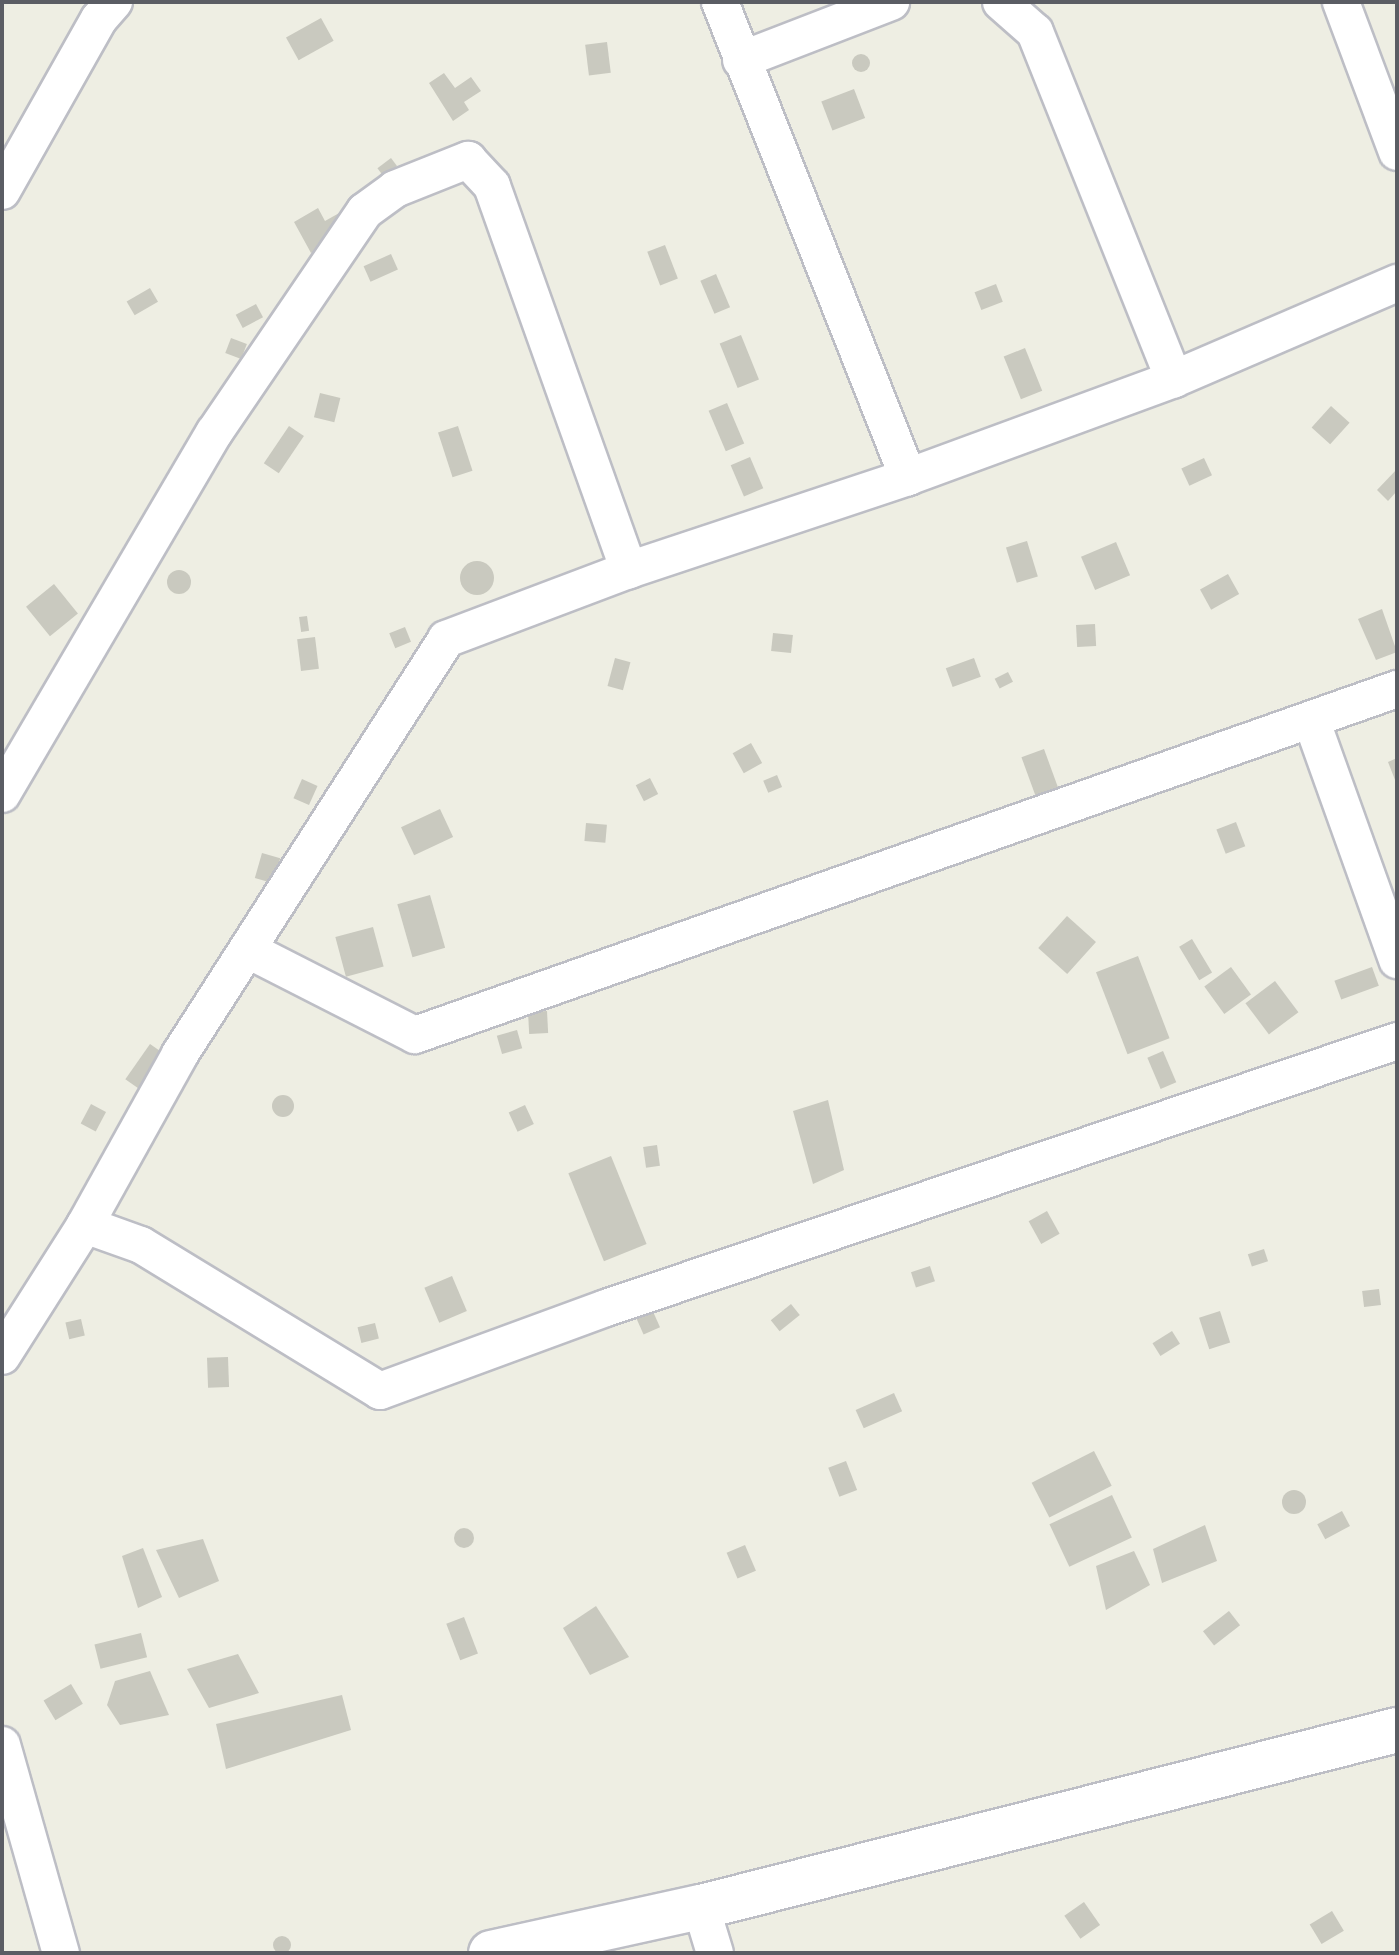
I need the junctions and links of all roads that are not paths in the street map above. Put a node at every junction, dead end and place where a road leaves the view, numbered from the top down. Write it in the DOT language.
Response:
graph roads {
  1 [pos="114,2"];
  2 [pos="720,2"];
  3 [pos="891,2"];
  4 [pos="1001,2"];
  5 [pos="1341,2"];
  6 [pos="741,60"];
  7 [pos="1394,137"];
  8 [pos="2,191"];
  9 [pos="1397,283"];
  10 [pos="1174,379"];
  11 [pos="908,477"];
  12 [pos="629,570"];
  13 [pos="1397,689"];
  14 [pos="1312,722"];
  15 [pos="2,794"];
  16 [pos="248,950"];
  17 [pos="1397,960"];
  18 [pos="1397,1041"];
  19 [pos="85,1225"];
  20 [pos="2,1356"];
  21 [pos="1397,1730"];
  22 [pos="2,1745"];
  23 [pos="701,1907"];
  24 [pos="61,1953"];
  25 [pos="491,1953"];
  26 [pos="715,1953"];
  1 -- 8 [label="street"];
  2 -- 6 [label="street"];
  3 -- 6 [label="street"];
  4 -- 10 [label="street"];
  5 -- 7 [label="street"];
  6 -- 11 [label="street"];
  9 -- 10 [label="street"];
  10 -- 11 [label="street"];
  11 -- 12 [label="street"];
  12 -- 15 [label="street"];
  12 -- 16 [label="street"];
  13 -- 14 [label="street"];
  14 -- 16 [label="street"];
  14 -- 17 [label="street"];
  16 -- 19 [label="street"];
  18 -- 19 [label="street"];
  19 -- 20 [label="street"];
  21 -- 23 [label="street"];
  22 -- 24 [label="street"];
  23 -- 25 [label="street"];
  23 -- 26 [label="street"];
}
